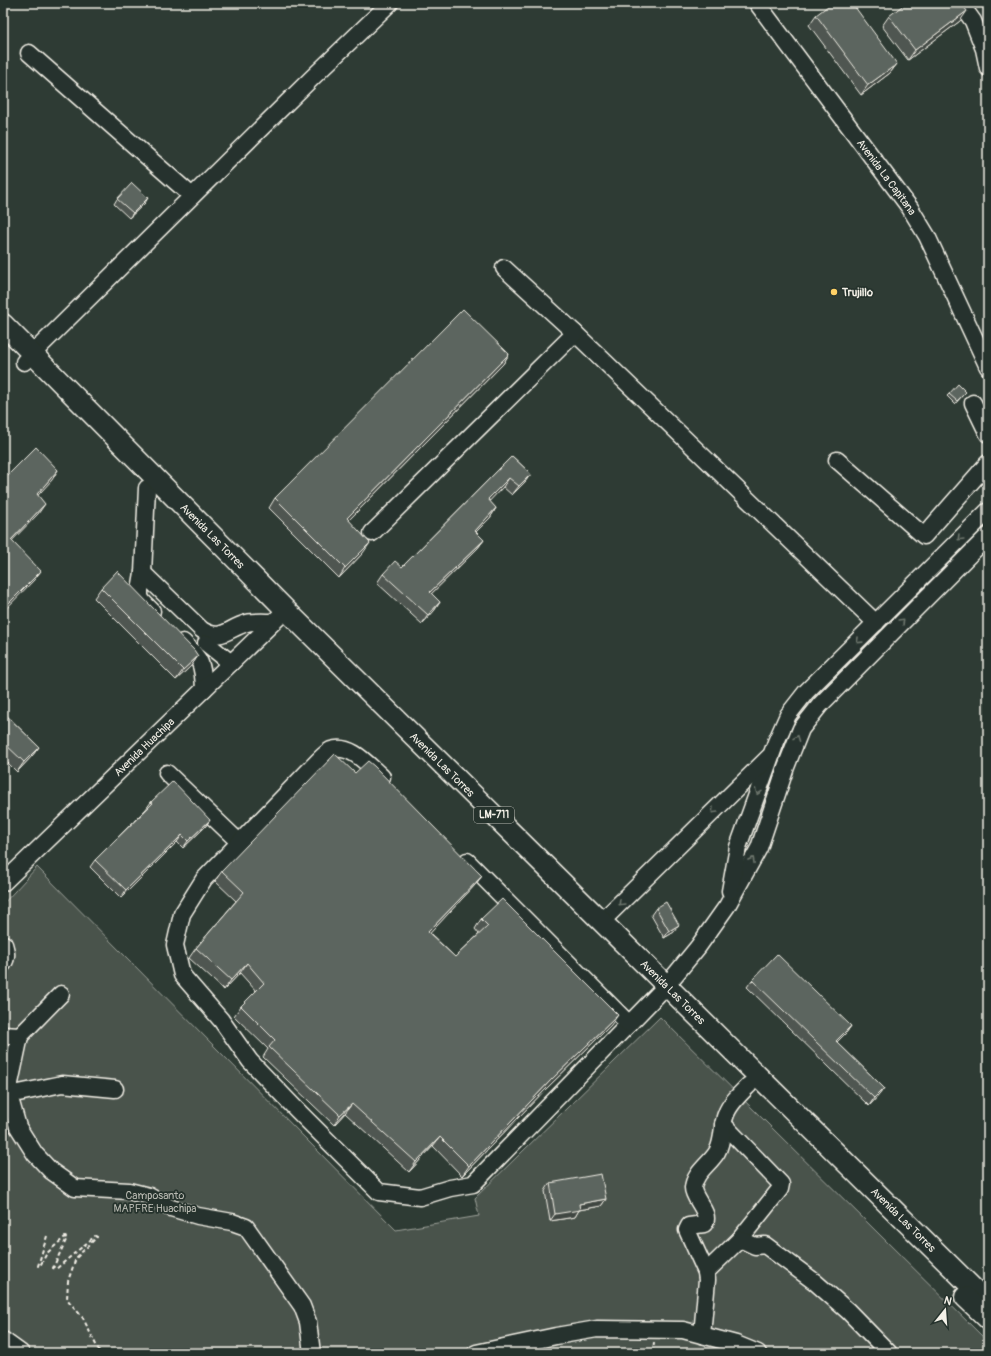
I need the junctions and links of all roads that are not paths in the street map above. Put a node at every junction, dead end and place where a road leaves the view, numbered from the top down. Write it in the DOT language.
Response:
graph roads {
  1 [pos="390,3"];
  2 [pos="757,3"];
  3 [pos="960,3"];
  4 [pos="29,53"];
  5 [pos="988,68"];
  6 [pos="192,196"];
  7 [pos="504,268"];
  8 [pos="3,324"];
  9 [pos="575,333"];
  10 [pos="3,341"];
  11 [pos="28,358"];
  12 [pos="988,367"];
  13 [pos="973,403"];
  14 [pos="988,434"];
  15 [pos="837,460"];
  16 [pos="988,463"];
  17 [pos="147,488"];
  18 [pos="988,511"];
  19 [pos="372,533"];
  20 [pos="988,536"];
  21 [pos="143,573"];
  22 [pos="278,617"];
  23 [pos="876,623"];
  24 [pos="210,639"];
  25 [pos="195,654"];
  26 [pos="231,663"];
  27 [pos="204,689"];
  28 [pos="771,754"];
  29 [pos="168,774"];
  30 [pos="395,788"];
  31 [pos="239,842"];
  32 [pos="455,848"];
  33 [pos="3,883"];
  34 [pos="727,906"];
  35 [pos="601,922"];
  36 [pos="4,944"];
  37 [pos="3,964"];
  38 [pos="662,991"];
  39 [pos="61,994"];
  40 [pos="629,1024"];
  41 [pos="3,1035"];
  42 [pos="20,1036"];
  43 [pos="749,1085"];
  44 [pos="115,1089"];
  45 [pos="6,1098"];
  46 [pos="723,1124"];
  47 [pos="740,1239"];
  48 [pos="706,1272"];
  49 [pos="988,1303"];
  50 [pos="988,1319"];
  51 [pos="702,1335"];
  52 [pos="3,1340"];
  53 [pos="732,1348"];
  54 [pos="20,1353"];
  55 [pos="312,1353"];
  56 [pos="476,1353"];
  57 [pos="758,1353"];
  58 [pos="889,1353"];
  1 -- 6 [label="street"];
  2 -- 12 [label="street, Avenida La Capitana"];
  3 -- 5 [label="street"];
  4 -- 6 [label="street"];
  6 -- 11 [label="street"];
  7 -- 9 [label="street"];
  8 -- 11 [label="main road, Avenida Las Torres / LM-711"];
  9 -- 19 [label="street"];
  9 -- 23 [label="street"];
  10 -- 11 [label="main road, Avenida Las Torres / LM-711"];
  11 -- 17 [label="main road, Avenida Las Torres / LM-711"];
  11 -- 22 [label="main road, Avenida Las Torres / LM-711"];
  13 -- 14 [label="street"];
  15 -- 16 [label="street"];
  17 -- 21 [label="street"];
  17 -- 22 [label="main road, Avenida Las Torres / LM-711"];
  18 -- 23 [label="street, one-way"];
  34 -- 20 [label="street, one-way"];
  21 -- 24 [label="street"];
  21 -- 25 [label="street"];
  22 -- 24 [label="street"];
  22 -- 26 [label="street, Avenida Huachipa"];
  22 -- 35 [label="main road, Avenida Las Torres / LM-711"];
  22 -- 38 [label="main road, Avenida Las Torres / LM-711"];
  23 -- 28 [label="street, one-way"];
  24 -- 25 [label="street"];
  24 -- 26 [label="street"];
  25 -- 27 [label="street"];
  26 -- 27 [label="street, Avenida Huachipa"];
  27 -- 33 [label="street, Avenida Huachipa"];
  28 -- 34 [label="street, one-way"];
  28 -- 35 [label="street, one-way"];
  29 -- 31 [label="street"];
  30 -- 31 [label="street"];
  31 -- 40 [label="street"];
  32 -- 40 [label="street"];
  34 -- 38 [label="street"];
  35 -- 38 [label="main road, Avenida Las Torres / LM-711"];
  36 -- 37 [label="street"];
  38 -- 40 [label="street"];
  38 -- 43 [label="main road, Avenida Las Torres / LM-711"];
  38 -- 49 [label="main road, Avenida Las Torres / LM-711"];
  39 -- 42 [label="street"];
  41 -- 42 [label="street"];
  42 -- 45 [label="street"];
  43 -- 46 [label="street"];
  43 -- 50 [label="main road, Avenida Las Torres / LM-711"];
  44 -- 45 [label="street"];
  45 -- 55 [label="street"];
  46 -- 47 [label="street"];
  46 -- 48 [label="street"];
  47 -- 48 [label="street"];
  47 -- 58 [label="street"];
  48 -- 51 [label="street"];
  51 -- 53 [label="street"];
  51 -- 56 [label="street"];
  52 -- 54 [label="street"];
  53 -- 57 [label="street"];
}
